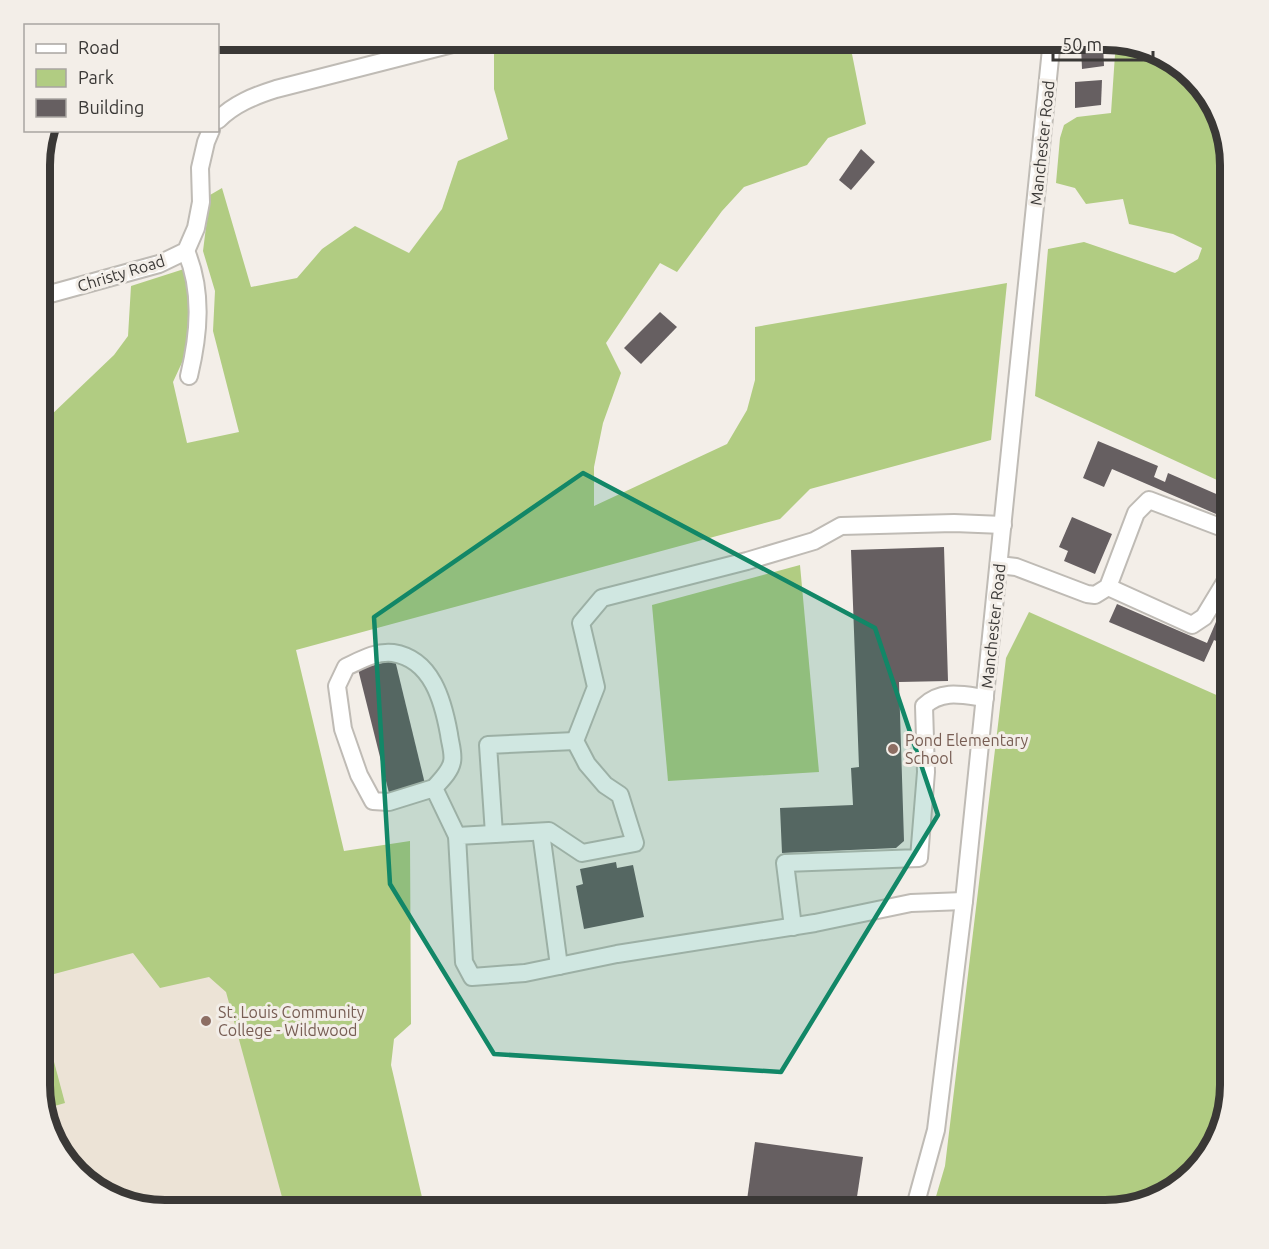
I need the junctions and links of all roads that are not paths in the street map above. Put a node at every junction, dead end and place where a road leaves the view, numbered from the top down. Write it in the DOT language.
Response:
graph roads {
  1 [pos="429,50"];
  2 [pos="1051,50"];
  3 [pos="219,119"];
  4 [pos="210,132"];
  5 [pos="186,250"];
  6 [pos="50,294"];
  7 [pos="189,376"];
  8 [pos="1003,525"];
  9 [pos="1220,527"];
  10 [pos="999,565"];
  11 [pos="1108,587"];
  12 [pos="1220,591"];
  13 [pos="985,698"];
  14 [pos="575,741"];
  15 [pos="434,788"];
  16 [pos="541,831"];
  17 [pos="494,834"];
  18 [pos="457,836"];
  19 [pos="964,901"];
  20 [pos="792,927"];
  21 [pos="559,966"];
  22 [pos="917,1200"];
  1 -- 3 [label="street"];
  2 -- 8 [label="street, Manchester Road"];
  4 -- 5 [label="street, Christy Road"];
  5 -- 6 [label="street, Christy Road"];
  5 -- 7 [label="street"];
  8 -- 10 [label="street, Manchester Road"];
  8 -- 14 [label="street"];
  9 -- 11 [label="street"];
  10 -- 11 [label="street"];
  10 -- 13 [label="street, Manchester Road"];
  11 -- 12 [label="street"];
  13 -- 19 [label="street, Manchester Road"];
  13 -- 20 [label="street"];
  14 -- 16 [label="street"];
  14 -- 17 [label="street"];
  15 -- 15 [label="street"];
  15 -- 18 [label="street"];
  16 -- 17 [label="street"];
  16 -- 21 [label="street"];
  17 -- 18 [label="street"];
  18 -- 21 [label="street"];
  19 -- 20 [label="street"];
  19 -- 22 [label="street, Manchester Road"];
  20 -- 21 [label="street"];
}
